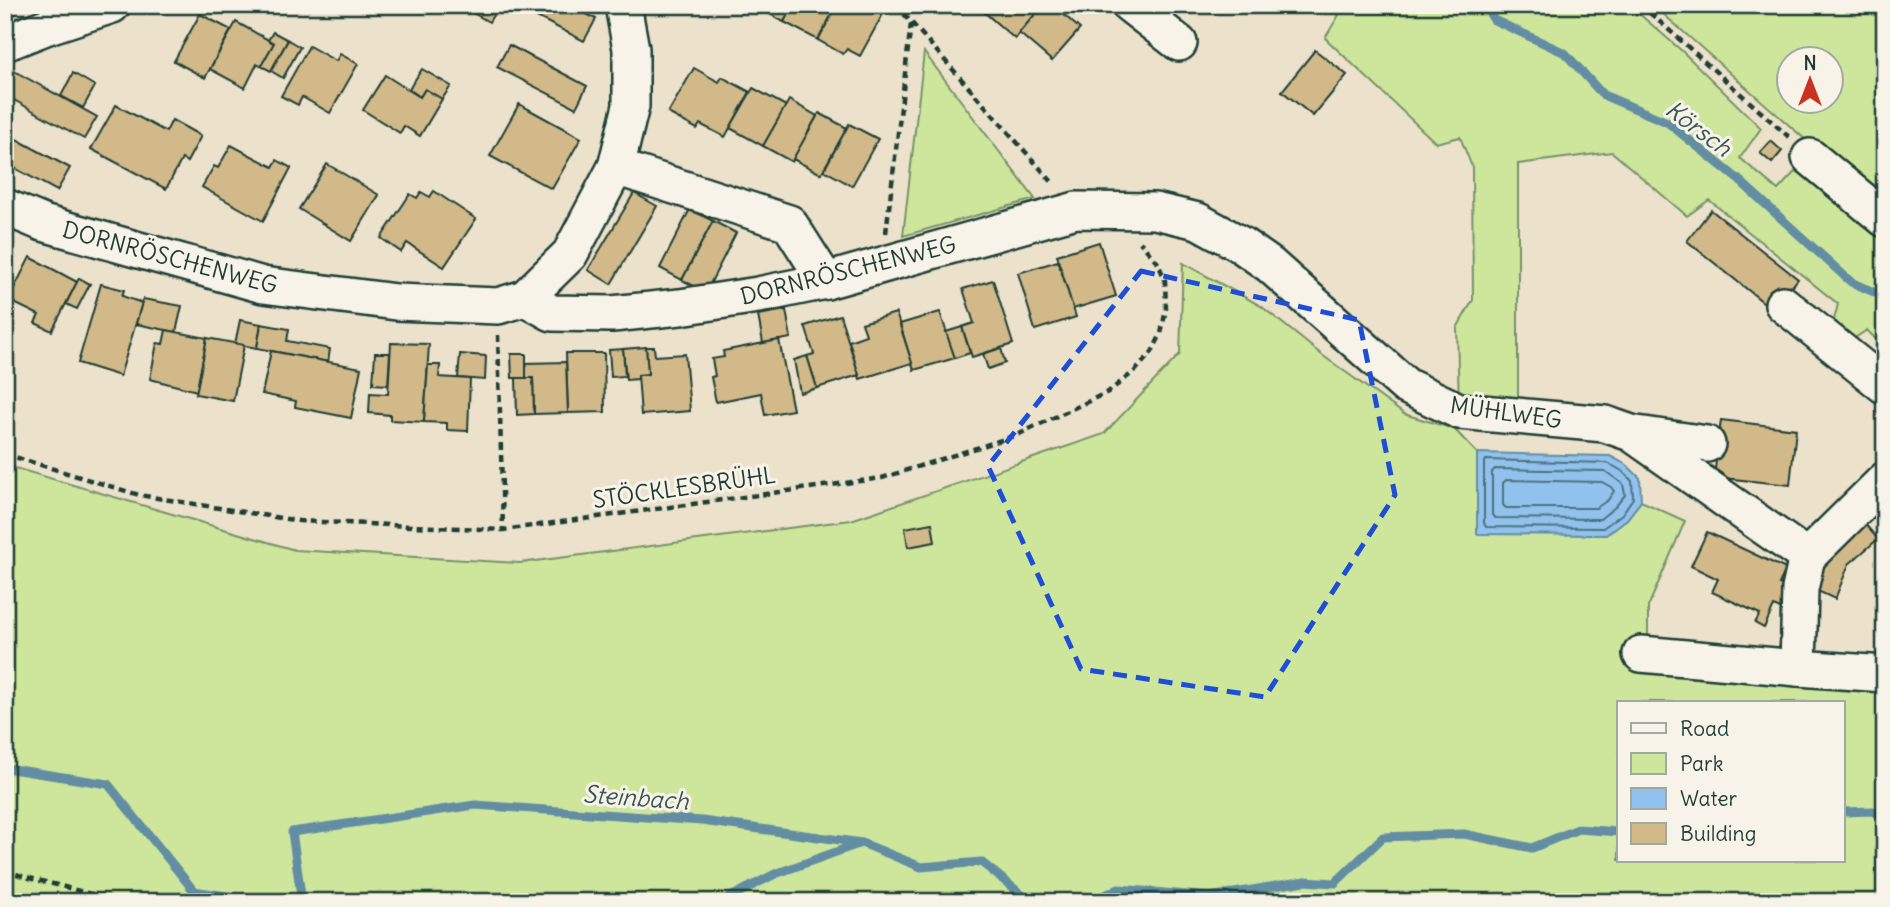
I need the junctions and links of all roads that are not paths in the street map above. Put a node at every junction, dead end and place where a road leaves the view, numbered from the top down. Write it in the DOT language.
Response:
graph roads {
  1 [pos="112,5"];
  2 [pos="623,5"];
  3 [pos="1130,5"];
  4 [pos="5,43"];
  5 [pos="1179,43"];
  6 [pos="1810,156"];
  7 [pos="616,167"];
  8 [pos="5,207"];
  9 [pos="1076,210"];
  10 [pos="1885,219"];
  11 [pos="825,281"];
  12 [pos="512,302"];
  13 [pos="1783,304"];
  14 [pos="1885,386"];
  15 [pos="1630,433"];
  16 [pos="1707,444"];
  17 [pos="1885,480"];
  18 [pos="1807,557"];
  19 [pos="1641,654"];
  20 [pos="1798,668"];
  21 [pos="1885,674"];
  1 -- 4 [label="street"];
  2 -- 7 [label="street"];
  3 -- 5 [label="street"];
  6 -- 10 [label="street"];
  7 -- 11 [label="street"];
  7 -- 12 [label="street"];
  8 -- 12 [label="street, DORNRÖSCHENWEG"];
  9 -- 11 [label="street, DORNRÖSCHENWEG"];
  9 -- 15 [label="street, MÜHLWEG"];
  11 -- 12 [label="street, DORNRÖSCHENWEG"];
  13 -- 14 [label="street"];
  15 -- 16 [label="street"];
  15 -- 18 [label="street, MÜHLWEG"];
  17 -- 18 [label="street"];
  18 -- 20 [label="street"];
  19 -- 20 [label="street"];
  20 -- 21 [label="street"];
}
